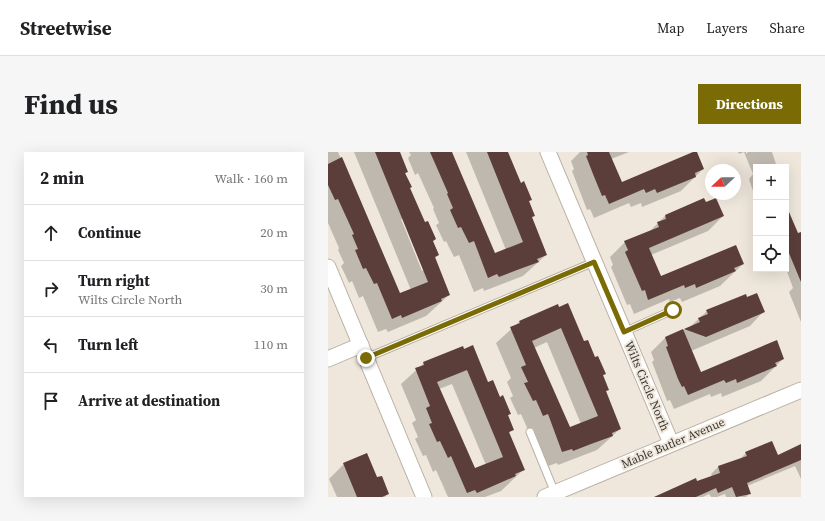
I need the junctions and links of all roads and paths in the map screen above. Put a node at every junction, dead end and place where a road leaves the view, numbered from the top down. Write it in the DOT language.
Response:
graph roads {
  1 [pos="548,152"];
  2 [pos="594,262"];
  3 [pos="328,267"];
  4 [pos="673,310"];
  5 [pos="624,332"];
  6 [pos="364,352"];
  7 [pos="328,359"];
  8 [pos="801,390"];
  9 [pos="530,432"];
  10 [pos="671,443"];
  11 [pos="550,495"];
  12 [pos="424,497"];
  1 -- 2 [label="street, Wilts Circle North"];
  2 -- 5 [label="street, Wilts Circle North"];
  2 -- 6 [label="lane"];
  3 -- 6 [label="street"];
  4 -- 5 [label="lane"];
  5 -- 10 [label="street, Wilts Circle North"];
  6 -- 7 [label="street"];
  6 -- 12 [label="street"];
  8 -- 10 [label="street, Mable Butler Avenue"];
  9 -- 11 [label="lane"];
  10 -- 11 [label="street, Mable Butler Avenue"];
}
